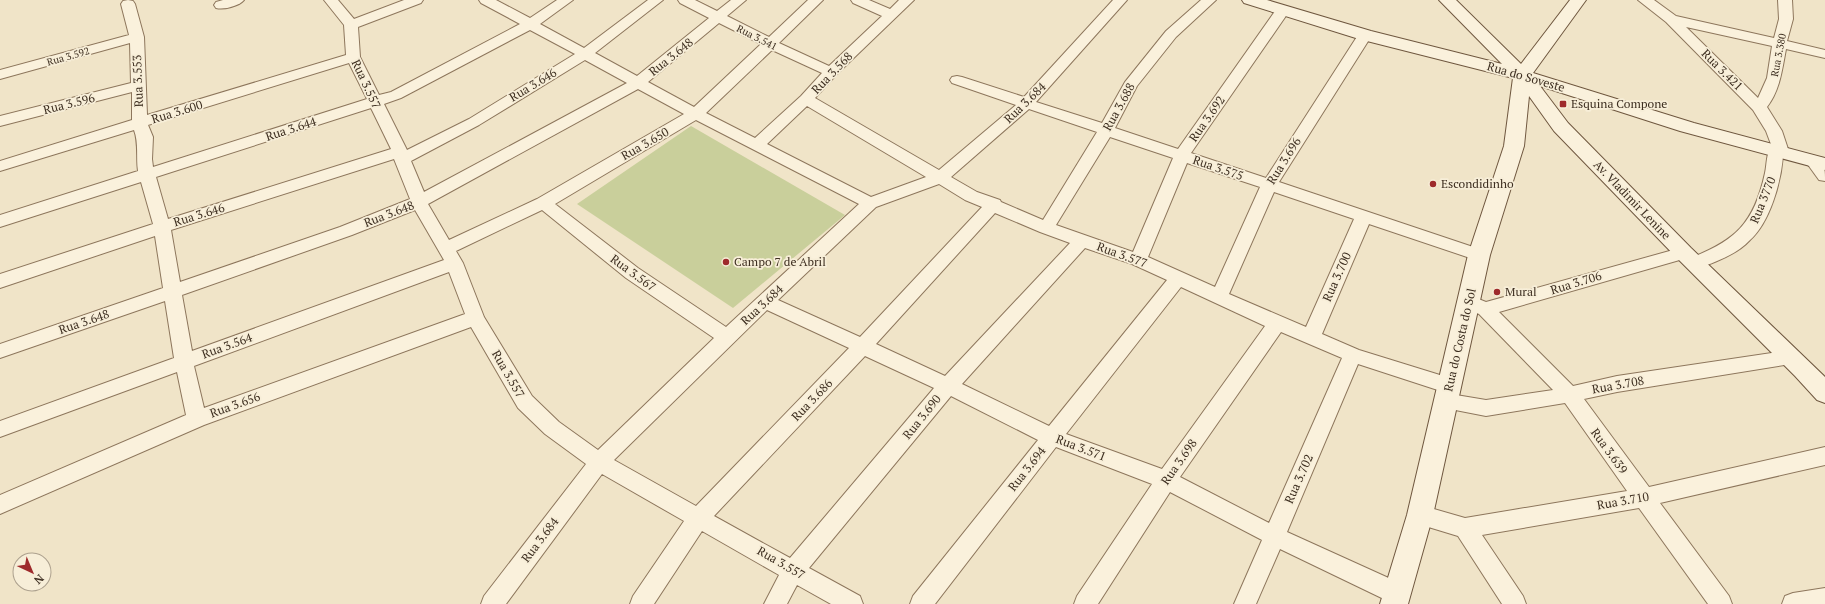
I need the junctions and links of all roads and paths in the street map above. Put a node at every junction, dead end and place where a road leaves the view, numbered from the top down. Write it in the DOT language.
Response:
graph roads {
  1 [pos="237,0"];
  2 [pos="331,0"];
  3 [pos="416,0"];
  4 [pos="486,0"];
  5 [pos="566,0"];
  6 [pos="656,0"];
  7 [pos="684,0"];
  8 [pos="739,0"];
  9 [pos="816,0"];
  10 [pos="858,0"];
  11 [pos="907,0"];
  12 [pos="1120,0"];
  13 [pos="1209,0"];
  14 [pos="1250,0"];
  15 [pos="1448,0"];
  16 [pos="1578,0"];
  17 [pos="1645,0"];
  18 [pos="1785,0"];
  19 [pos="128,4"];
  20 [pos="221,5"];
  21 [pos="1283,10"];
  22 [pos="892,15"];
  23 [pos="719,18"];
  24 [pos="1671,19"];
  25 [pos="530,24"];
  26 [pos="351,25"];
  27 [pos="1365,35"];
  28 [pos="136,37"];
  29 [pos="1780,42"];
  30 [pos="768,44"];
  31 [pos="585,54"];
  32 [pos="1825,54"];
  33 [pos="353,57"];
  34 [pos="831,72"];
  35 [pos="0,75"];
  36 [pos="1522,75"];
  37 [pos="957,80"];
  38 [pos="638,83"];
  39 [pos="138,86"];
  40 [pos="806,99"];
  41 [pos="374,102"];
  42 [pos="1027,103"];
  43 [pos="1758,107"];
  44 [pos="696,114"];
  45 [pos="0,121"];
  46 [pos="140,124"];
  47 [pos="1106,131"];
  48 [pos="756,145"];
  49 [pos="1779,152"];
  50 [pos="1182,155"];
  51 [pos="401,156"];
  52 [pos="1820,163"];
  53 [pos="0,166"];
  54 [pos="147,175"];
  55 [pos="1825,176"];
  56 [pos="940,178"];
  57 [pos="1269,185"];
  58 [pos="419,202"];
  59 [pos="543,203"];
  60 [pos="870,203"];
  61 [pos="994,204"];
  62 [pos="1364,216"];
  63 [pos="0,221"];
  64 [pos="162,227"];
  65 [pos="1046,228"];
  66 [pos="1081,241"];
  67 [pos="1479,255"];
  68 [pos="450,256"];
  69 [pos="1689,258"];
  70 [pos="1138,260"];
  71 [pos="1178,279"];
  72 [pos="0,281"];
  73 [pos="172,292"];
  74 [pos="1219,296"];
  75 [pos="766,302"];
  76 [pos="1477,306"];
  77 [pos="475,318"];
  78 [pos="1277,323"];
  79 [pos="727,337"];
  80 [pos="1310,337"];
  81 [pos="862,346"];
  82 [pos="0,351"];
  83 [pos="1353,355"];
  84 [pos="1791,357"];
  85 [pos="184,362"];
  86 [pos="948,386"];
  87 [pos="1825,393"];
  88 [pos="1448,394"];
  89 [pos="1569,394"];
  90 [pos="197,419"];
  91 [pos="0,429"];
  92 [pos="1052,437"];
  93 [pos="1825,456"];
  94 [pos="599,462"];
  95 [pos="1166,480"];
  96 [pos="1643,498"];
  97 [pos="0,505"];
  98 [pos="1420,515"];
  99 [pos="699,517"];
  100 [pos="1465,528"];
  101 [pos="1274,536"];
  102 [pos="793,571"];
  103 [pos="1395,599"];
  104 [pos="1825,599"];
  105 [pos="492,604"];
  106 [pos="641,604"];
  107 [pos="775,604"];
  108 [pos="852,604"];
  109 [pos="922,604"];
  110 [pos="1085,604"];
  111 [pos="1245,604"];
  112 [pos="1515,604"];
  113 [pos="1720,604"];
  114 [pos="1793,604"];
  1 -- 20 [label="street"];
  2 -- 26 [label="street"];
  3 -- 26 [label="street"];
  4 -- 25 [label="street"];
  5 -- 25 [label="street, Rua 3.644"];
  6 -- 31 [label="street, Rua 3.646"];
  7 -- 23 [label="street, Rua 3.541"];
  8 -- 23 [label="street, Rua 3.648"];
  9 -- 30 [label="street, Rua 3.650"];
  10 -- 22 [label="street"];
  11 -- 22 [label="street, Rua 3.568"];
  12 -- 42 [label="street, Rua 3.684"];
  13 -- 47 [label="street, Rua 3.688"];
  14 -- 21 [label="street, Rua do Soveste"];
  15 -- 36 [label="street, Av. Vladimir Lenine"];
  16 -- 36 [label="street"];
  17 -- 24 [label="street, Rua 3.421"];
  18 -- 29 [label="street, Rua 3.380"];
  19 -- 28 [label="street, Rua 3.553"];
  21 -- 27 [label="street, Rua do Soveste"];
  21 -- 50 [label="street, Rua 3.692"];
  22 -- 34 [label="street, Rua 3.568"];
  23 -- 30 [label="street, Rua 3.541"];
  23 -- 38 [label="street, Rua 3.648"];
  24 -- 29 [label="street"];
  24 -- 43 [label="street, Rua 3.421"];
  25 -- 31 [label="street"];
  25 -- 41 [label="street, Rua 3.644"];
  26 -- 33 [label="street, Rua 3.557"];
  27 -- 36 [label="street, Rua do Soveste"];
  27 -- 57 [label="street, Rua 3.696"];
  28 -- 35 [label="street, Rua 3.592"];
  28 -- 39 [label="street, Rua 3.553"];
  29 -- 32 [label="street"];
  29 -- 43 [label="street, Rua 3.380"];
  30 -- 34 [label="street, Rua 3.541"];
  30 -- 44 [label="street, Rua 3.650"];
  31 -- 38 [label="street"];
  31 -- 51 [label="street, Rua 3.646"];
  33 -- 41 [label="street, Rua 3.557"];
  33 -- 46 [label="street, Rua 3.600"];
  34 -- 40 [label="street, Rua 3.568"];
  36 -- 49 [label="street, Rua do Soveste"];
  36 -- 67 [label="street, Rua do Costa do Sol"];
  36 -- 69 [label="street, Av. Vladimir Lenine"];
  37 -- 42 [label="street, Rua 3.575"];
  38 -- 44 [label="street"];
  38 -- 58 [label="street, Rua 3.648"];
  39 -- 45 [label="street, Rua 3.596"];
  39 -- 46 [label="street, Rua 3.553"];
  40 -- 48 [label="street, Rua 3.568"];
  40 -- 56 [label="street, Rua 3.577"];
  41 -- 51 [label="street, Rua 3.557"];
  41 -- 54 [label="street, Rua 3.644"];
  42 -- 47 [label="street, Rua 3.575"];
  42 -- 56 [label="street, Rua 3.684"];
  43 -- 49 [label="street, Rua 3.421"];
  44 -- 48 [label="street"];
  44 -- 59 [label="street, Rua 3.650"];
  46 -- 53 [label="street, Rua 3.600"];
  46 -- 54 [label="street, Rua 3.553"];
  47 -- 50 [label="street, Rua 3.575"];
  47 -- 65 [label="street, Rua 3.688"];
  48 -- 60 [label="street"];
  49 -- 52 [label="street, Rua do Soveste"];
  49 -- 69 [label="street, Rua 3770"];
  50 -- 57 [label="street, Rua 3.575"];
  50 -- 70 [label="street, Rua 3.692"];
  51 -- 58 [label="street, Rua 3.557"];
  51 -- 64 [label="street, Rua 3.646"];
  52 -- 55 [label="street"];
  54 -- 63 [label="street, Rua 3.644"];
  54 -- 64 [label="street, Rua 3.553"];
  56 -- 60 [label="street, Rua 3.684"];
  56 -- 61 [label="street, Rua 3.577"];
  57 -- 62 [label="street, Rua 3.575"];
  57 -- 74 [label="street, Rua 3.696"];
  58 -- 68 [label="street, Rua 3.557"];
  58 -- 73 [label="street, Rua 3.648"];
  59 -- 68 [label="street, Rua 3.650"];
  59 -- 79 [label="street, Rua 3.567"];
  60 -- 75 [label="street, Rua 3.684"];
  61 -- 65 [label="street, Rua 3.577"];
  61 -- 81 [label="street, Rua 3.686"];
  62 -- 67 [label="street, Rua 3.575"];
  62 -- 80 [label="street, Rua 3.700"];
  64 -- 72 [label="street, Rua 3.646"];
  64 -- 73 [label="street, Rua 3.553"];
  65 -- 66 [label="street, Rua 3.577"];
  66 -- 70 [label="street, Rua 3.577"];
  66 -- 86 [label="street, Rua 3.690"];
  67 -- 76 [label="street, Rua do Costa do Sol"];
  68 -- 77 [label="street, Rua 3.557"];
  68 -- 85 [label="street, Rua 3.564"];
  69 -- 76 [label="street, Rua 3.706"];
  69 -- 84 [label="street, Av. Vladimir Lenine"];
  70 -- 71 [label="street, Rua 3.577"];
  71 -- 74 [label="street, Rua 3.577"];
  71 -- 92 [label="street, Rua 3.694"];
  73 -- 82 [label="street, Rua 3.648"];
  73 -- 85 [label="street, Rua 3.553"];
  74 -- 78 [label="street, Rua 3.577"];
  75 -- 79 [label="street, Rua 3.684"];
  75 -- 81 [label="street, Rua 3.571"];
  76 -- 88 [label="street, Rua do Costa do Sol"];
  76 -- 89 [label="street, Rua 3.639"];
  77 -- 90 [label="street, Rua 3.656"];
  77 -- 94 [label="street, Rua 3.557"];
  78 -- 80 [label="street, Rua 3.577"];
  78 -- 95 [label="street, Rua 3.698"];
  79 -- 94 [label="street, Rua 3.684"];
  80 -- 83 [label="street, Rua 3.577"];
  81 -- 86 [label="street, Rua 3.571"];
  81 -- 99 [label="street, Rua 3.686"];
  83 -- 88 [label="street, Rua 3.577"];
  83 -- 101 [label="street, Rua 3.702"];
  84 -- 87 [label="street, Av. Vladimir Lenine"];
  84 -- 89 [label="street, Rua 3.708"];
  85 -- 90 [label="street, Rua 3.553"];
  85 -- 91 [label="street, Rua 3.564"];
  86 -- 92 [label="street, Rua 3.571"];
  86 -- 102 [label="street, Rua 3.690"];
  88 -- 89 [label="street, Rua 3.708"];
  88 -- 98 [label="street, Rua do Costa do Sol"];
  89 -- 96 [label="street, Rua 3.639"];
  90 -- 97 [label="street, Rua 3.656"];
  92 -- 95 [label="street, Rua 3.571"];
  92 -- 109 [label="street, Rua 3.694"];
  93 -- 96 [label="street, Rua 3.710"];
  94 -- 99 [label="street, Rua 3.557"];
  94 -- 105 [label="street, Rua 3.684"];
  95 -- 101 [label="street, Rua 3.571"];
  95 -- 110 [label="street, Rua 3.698"];
  96 -- 100 [label="street, Rua 3.710"];
  96 -- 113 [label="street, Rua 3.639"];
  98 -- 100 [label="street, Rua 3.710"];
  98 -- 103 [label="street, Rua do Costa do Sol"];
  99 -- 102 [label="street, Rua 3.557"];
  99 -- 106 [label="street, Rua 3.686"];
  100 -- 112 [label="street"];
  101 -- 103 [label="street, Rua 3.571"];
  101 -- 111 [label="street, Rua 3.702"];
  102 -- 107 [label="street, Rua 3.690"];
  102 -- 108 [label="street, Rua 3.557"];
  104 -- 114 [label="street"];
}
